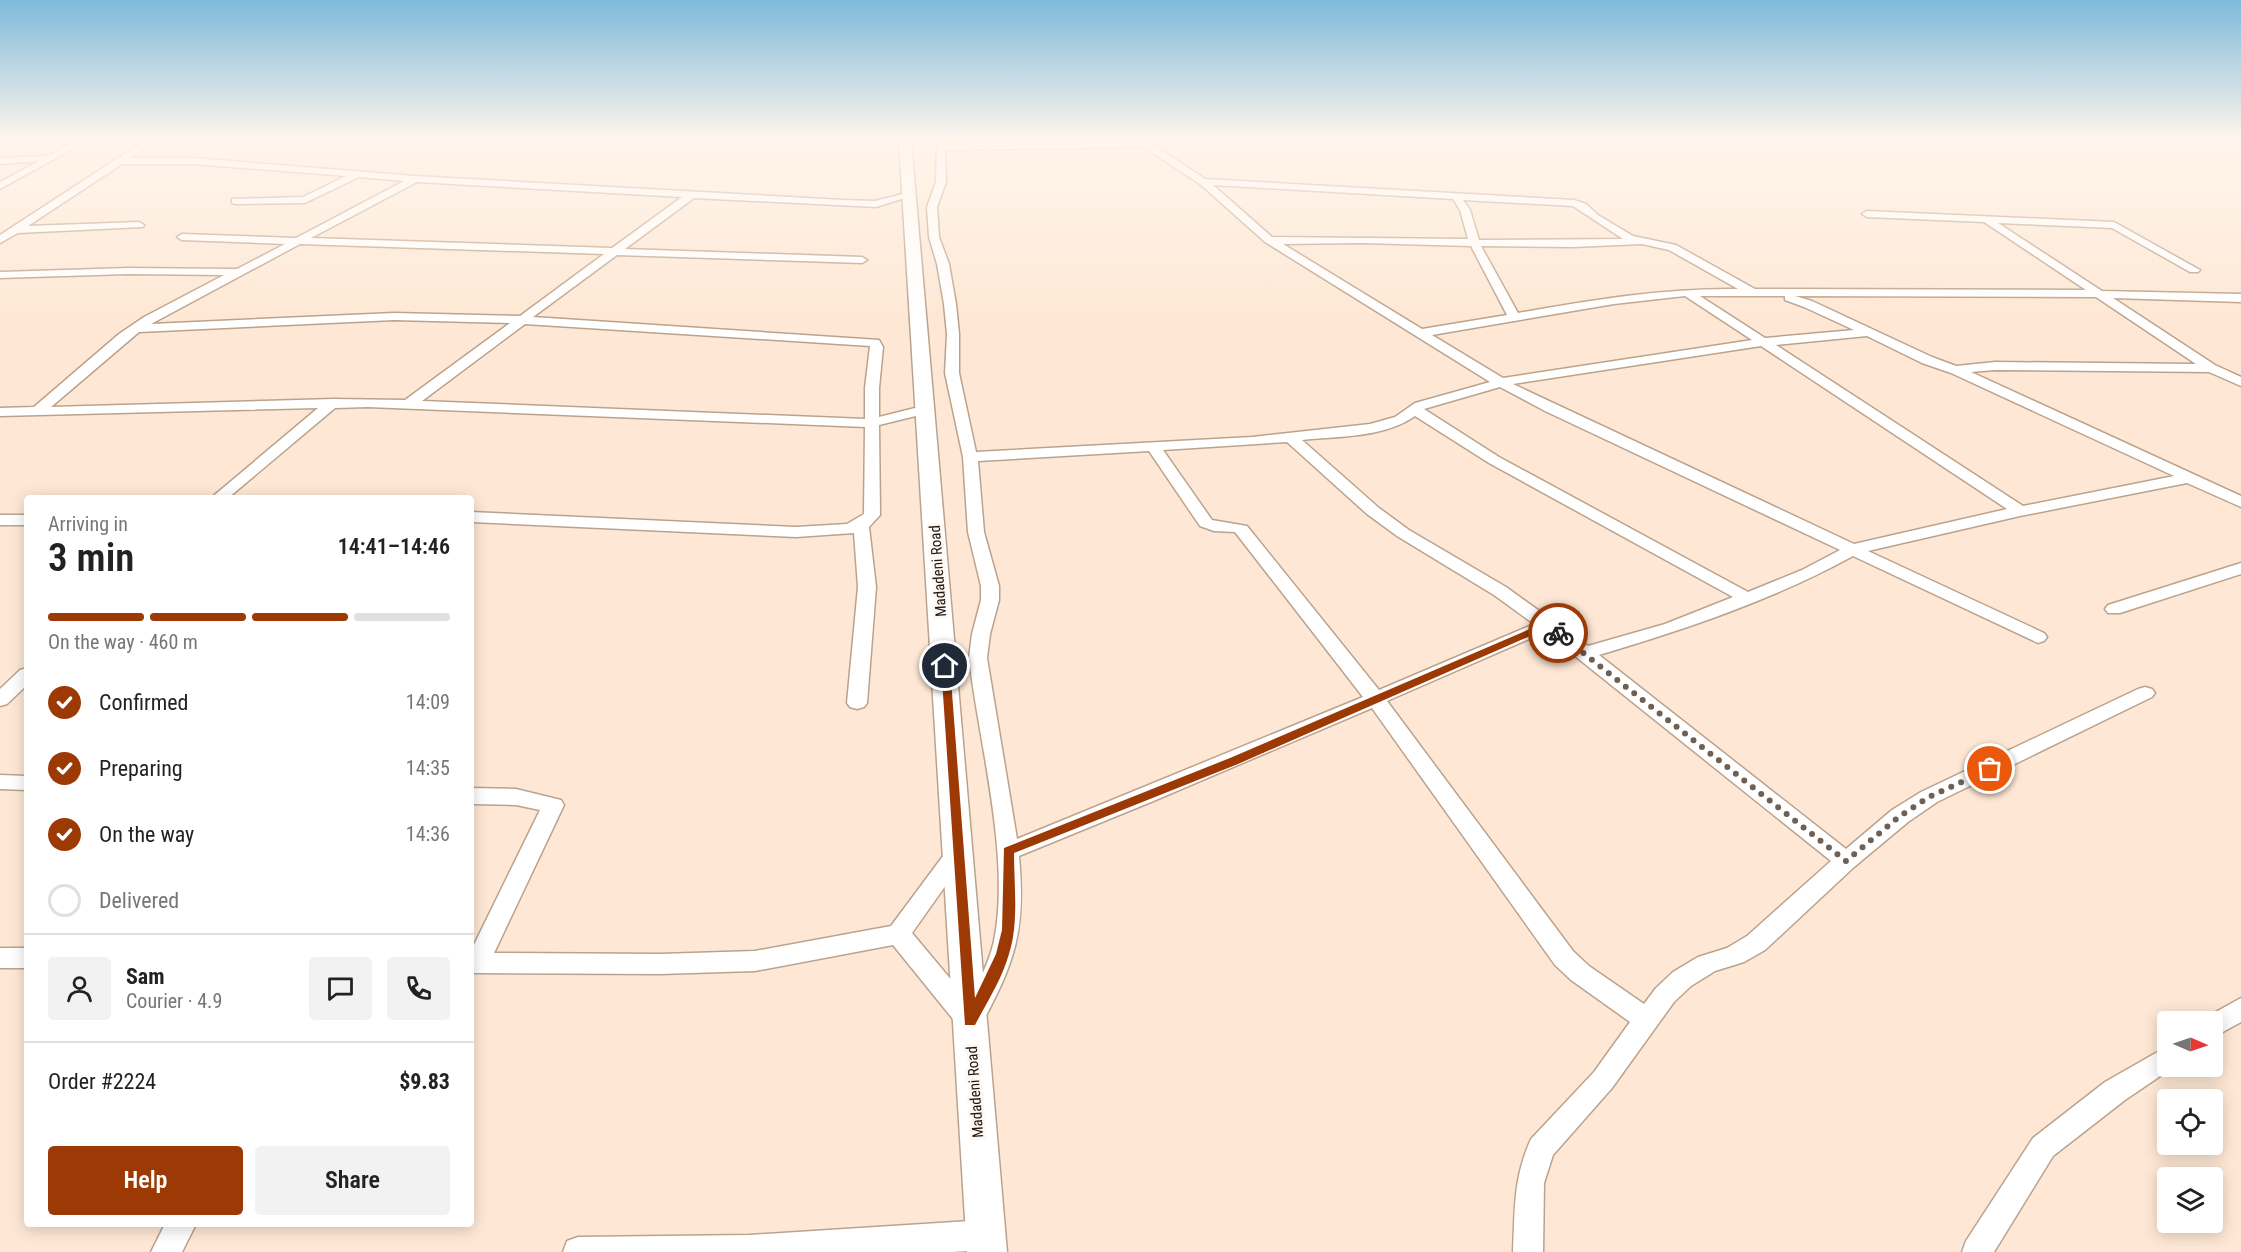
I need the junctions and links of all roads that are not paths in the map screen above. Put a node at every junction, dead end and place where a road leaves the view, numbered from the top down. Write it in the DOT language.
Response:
graph roads {
  1 [pos="62,199"];
  2 [pos="306,199"];
  3 [pos="376,199"];
  4 [pos="685,199"];
  5 [pos="778,199"];
  6 [pos="892,199"];
  7 [pos="921,199"];
  8 [pos="927,199"];
  9 [pos="1224,199"];
  10 [pos="1458,199"];
  11 [pos="1509,199"];
  12 [pos="235,201"];
  13 [pos="1867,214"];
  14 [pos="1986,220"];
  15 [pos="139,225"];
  16 [pos="15,230"];
  17 [pos="182,237"];
  18 [pos="0,240"];
  19 [pos="1269,240"];
  20 [pos="297,241"];
  21 [pos="1641,242"];
  22 [pos="1475,244"];
  23 [pos="614,252"];
  24 [pos="862,260"];
  25 [pos="2194,270"];
  26 [pos="240,272"];
  27 [pos="0,275"];
  28 [pos="1687,292"];
  29 [pos="1754,293"];
  30 [pos="1778,293"];
  31 [pos="2097,294"];
  32 [pos="2241,298"];
  33 [pos="1515,316"];
  34 [pos="521,320"];
  35 [pos="136,328"];
  36 [pos="1420,333"];
  37 [pos="1866,333"];
  38 [pos="1763,342"];
  39 [pos="2211,368"];
  40 [pos="2241,368"];
  41 [pos="1956,370"];
  42 [pos="1500,382"];
  43 [pos="2241,382"];
  44 [pos="333,403"];
  45 [pos="409,404"];
  46 [pos="927,410"];
  47 [pos="1414,410"];
  48 [pos="38,411"];
  49 [pos="0,412"];
  50 [pos="873,423"];
  51 [pos="1290,437"];
  52 [pos="1153,447"];
  53 [pos="970,457"];
  54 [pos="2189,478"];
  55 [pos="2241,489"];
  56 [pos="2217,490"];
  57 [pos="223,495"];
  58 [pos="2241,502"];
  59 [pos="2020,511"];
  60 [pos="474,517"];
  61 [pos="24,520"];
  62 [pos="1,521"];
  63 [pos="861,526"];
  64 [pos="1854,549"];
  65 [pos="2241,568"];
  66 [pos="1747,598"];
  67 [pos="2114,609"];
  68 [pos="1547,625"];
  69 [pos="2038,637"];
  70 [pos="1585,653"];
  71 [pos="24,677"];
  72 [pos="2145,693"];
  73 [pos="1375,699"];
  74 [pos="0,700"];
  75 [pos="857,703"];
  76 [pos="0,782"];
  77 [pos="24,783"];
  78 [pos="474,796"];
  79 [pos="1008,851"];
  80 [pos="958,853"];
  81 [pos="1846,861"];
  82 [pos="898,934"];
  83 [pos="0,958"];
  84 [pos="24,958"];
  85 [pos="474,964"];
  86 [pos="2241,1009"];
  87 [pos="1647,1020"];
  88 [pos="2223,1020"];
  89 [pos="970,1021"];
  90 [pos="2157,1064"];
  91 [pos="179,1227"];
  92 [pos="987,1243"];
  93 [pos="166,1252"];
  94 [pos="578,1252"];
  95 [pos="1528,1252"];
  96 [pos="1977,1252"];
  1 -- 16 [label="street"];
  2 -- 12 [label="street"];
  3 -- 20 [label="street"];
  4 -- 23 [label="street"];
  5 -- 6 [label="street"];
  7 -- 46 [label="street, Madadeni Road"];
  8 -- 53 [label="street"];
  9 -- 19 [label="street"];
  10 -- 22 [label="street"];
  11 -- 21 [label="street"];
  13 -- 14 [label="street"];
  14 -- 25 [label="street"];
  14 -- 31 [label="street"];
  15 -- 16 [label="street"];
  16 -- 18 [label="street"];
  17 -- 20 [label="street"];
  19 -- 22 [label="street"];
  19 -- 36 [label="street"];
  20 -- 23 [label="street"];
  20 -- 26 [label="street"];
  21 -- 22 [label="street"];
  21 -- 29 [label="street"];
  22 -- 33 [label="street"];
  23 -- 24 [label="street"];
  23 -- 34 [label="street"];
  26 -- 27 [label="street"];
  26 -- 35 [label="street"];
  28 -- 29 [label="street"];
  28 -- 33 [label="street"];
  28 -- 38 [label="street"];
  29 -- 30 [label="street"];
  30 -- 31 [label="street"];
  30 -- 37 [label="street"];
  31 -- 32 [label="street"];
  31 -- 39 [label="street"];
  33 -- 36 [label="street"];
  34 -- 35 [label="street"];
  34 -- 45 [label="street"];
  34 -- 50 [label="street"];
  35 -- 48 [label="street"];
  36 -- 42 [label="street"];
  37 -- 38 [label="street"];
  37 -- 41 [label="street"];
  38 -- 42 [label="street"];
  38 -- 59 [label="street"];
  39 -- 40 [label="street"];
  39 -- 41 [label="street"];
  39 -- 43 [label="street"];
  41 -- 54 [label="street"];
  42 -- 47 [label="street"];
  42 -- 64 [label="street"];
  44 -- 45 [label="street"];
  44 -- 48 [label="street"];
  44 -- 57 [label="street"];
  45 -- 50 [label="street"];
  46 -- 50 [label="street"];
  46 -- 80 [label="street, Madadeni Road"];
  47 -- 51 [label="street"];
  47 -- 66 [label="street"];
  48 -- 49 [label="street"];
  50 -- 63 [label="street"];
  51 -- 52 [label="street"];
  51 -- 68 [label="street"];
  52 -- 53 [label="street"];
  52 -- 73 [label="street"];
  53 -- 79 [label="street"];
  54 -- 56 [label="street"];
  54 -- 59 [label="street"];
  55 -- 56 [label="street"];
  56 -- 58 [label="street"];
  59 -- 64 [label="street"];
  60 -- 63 [label="street"];
  61 -- 62 [label="street"];
  63 -- 75 [label="street"];
  64 -- 66 [label="street"];
  64 -- 69 [label="street"];
  65 -- 67 [label="street"];
  66 -- 70 [label="street"];
  68 -- 70 [label="street"];
  68 -- 73 [label="street"];
  70 -- 81 [label="street"];
  71 -- 74 [label="street"];
  72 -- 81 [label="street"];
  73 -- 79 [label="street"];
  73 -- 87 [label="street"];
  76 -- 77 [label="street"];
  78 -- 85 [label="street"];
  79 -- 89 [label="street"];
  80 -- 82 [label="street"];
  80 -- 89 [label="street, Madadeni Road"];
  81 -- 87 [label="street"];
  82 -- 85 [label="street"];
  82 -- 89 [label="street"];
  83 -- 84 [label="street"];
  86 -- 88 [label="street"];
  87 -- 95 [label="street"];
  89 -- 92 [label="street, Madadeni Road"];
  90 -- 96 [label="street"];
  91 -- 93 [label="street"];
  92 -- 94 [label="street"];
}
